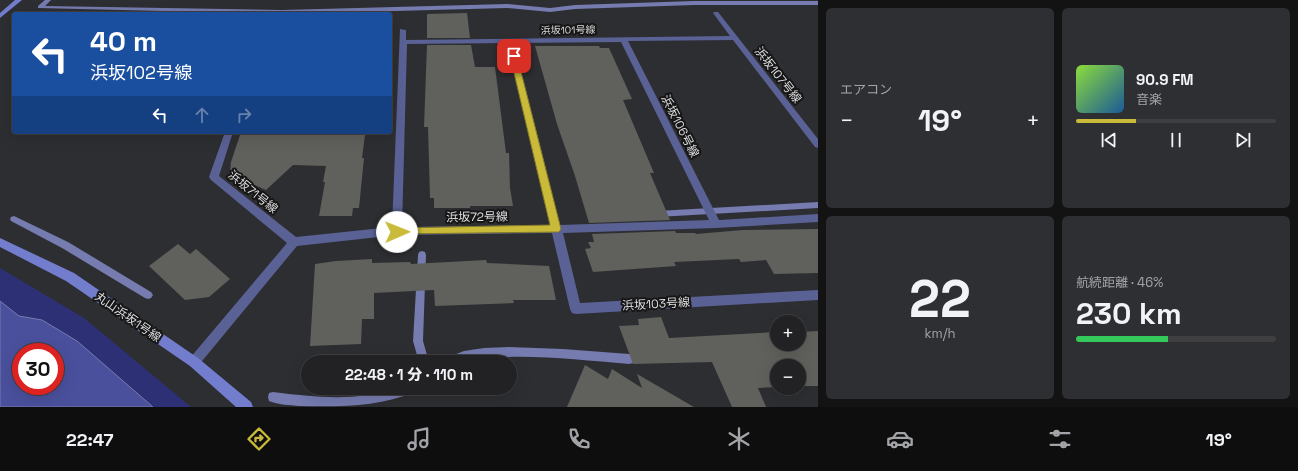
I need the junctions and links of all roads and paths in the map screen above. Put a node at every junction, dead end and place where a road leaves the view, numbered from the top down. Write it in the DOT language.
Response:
graph roads {
  1 [pos="19,0"];
  2 [pos="716,13"];
  3 [pos="0,16"];
  4 [pos="402,30"];
  5 [pos="734,38"];
  6 [pos="623,39"];
  7 [pos="510,41"];
  8 [pos="403,42"];
  9 [pos="228,134"];
  10 [pos="818,145"];
  11 [pos="818,218"];
  12 [pos="716,224"];
  13 [pos="556,229"];
  14 [pos="397,232"];
  15 [pos="0,242"];
  16 [pos="294,242"];
  17 [pos="818,295"];
  18 [pos="194,362"];
  19 [pos="246,407"];
  1 -- 3 [label="street"];
  2 -- 5 [label="street, 浜坂107号線"];
  4 -- 8 [label="street"];
  5 -- 6 [label="street, 浜坂101号線"];
  5 -- 10 [label="street, 浜坂107号線"];
  6 -- 7 [label="street, 浜坂101号線"];
  6 -- 12 [label="street, 浜坂106号線"];
  7 -- 8 [label="street, 浜坂101号線"];
  7 -- 13 [label="street"];
  8 -- 14 [label="street"];
  9 -- 16 [label="street, 浜坂71号線"];
  11 -- 12 [label="street, 浜坂72号線"];
  12 -- 13 [label="street, 浜坂72号線"];
  13 -- 14 [label="street, 浜坂72号線"];
  13 -- 17 [label="street, 浜坂103号線"];
  14 -- 16 [label="street, 浜坂72号線"];
  15 -- 18 [label="street, 丸山浜坂1号線"];
  16 -- 18 [label="street"];
  18 -- 19 [label="street, 丸山浜坂1号線"];
}
